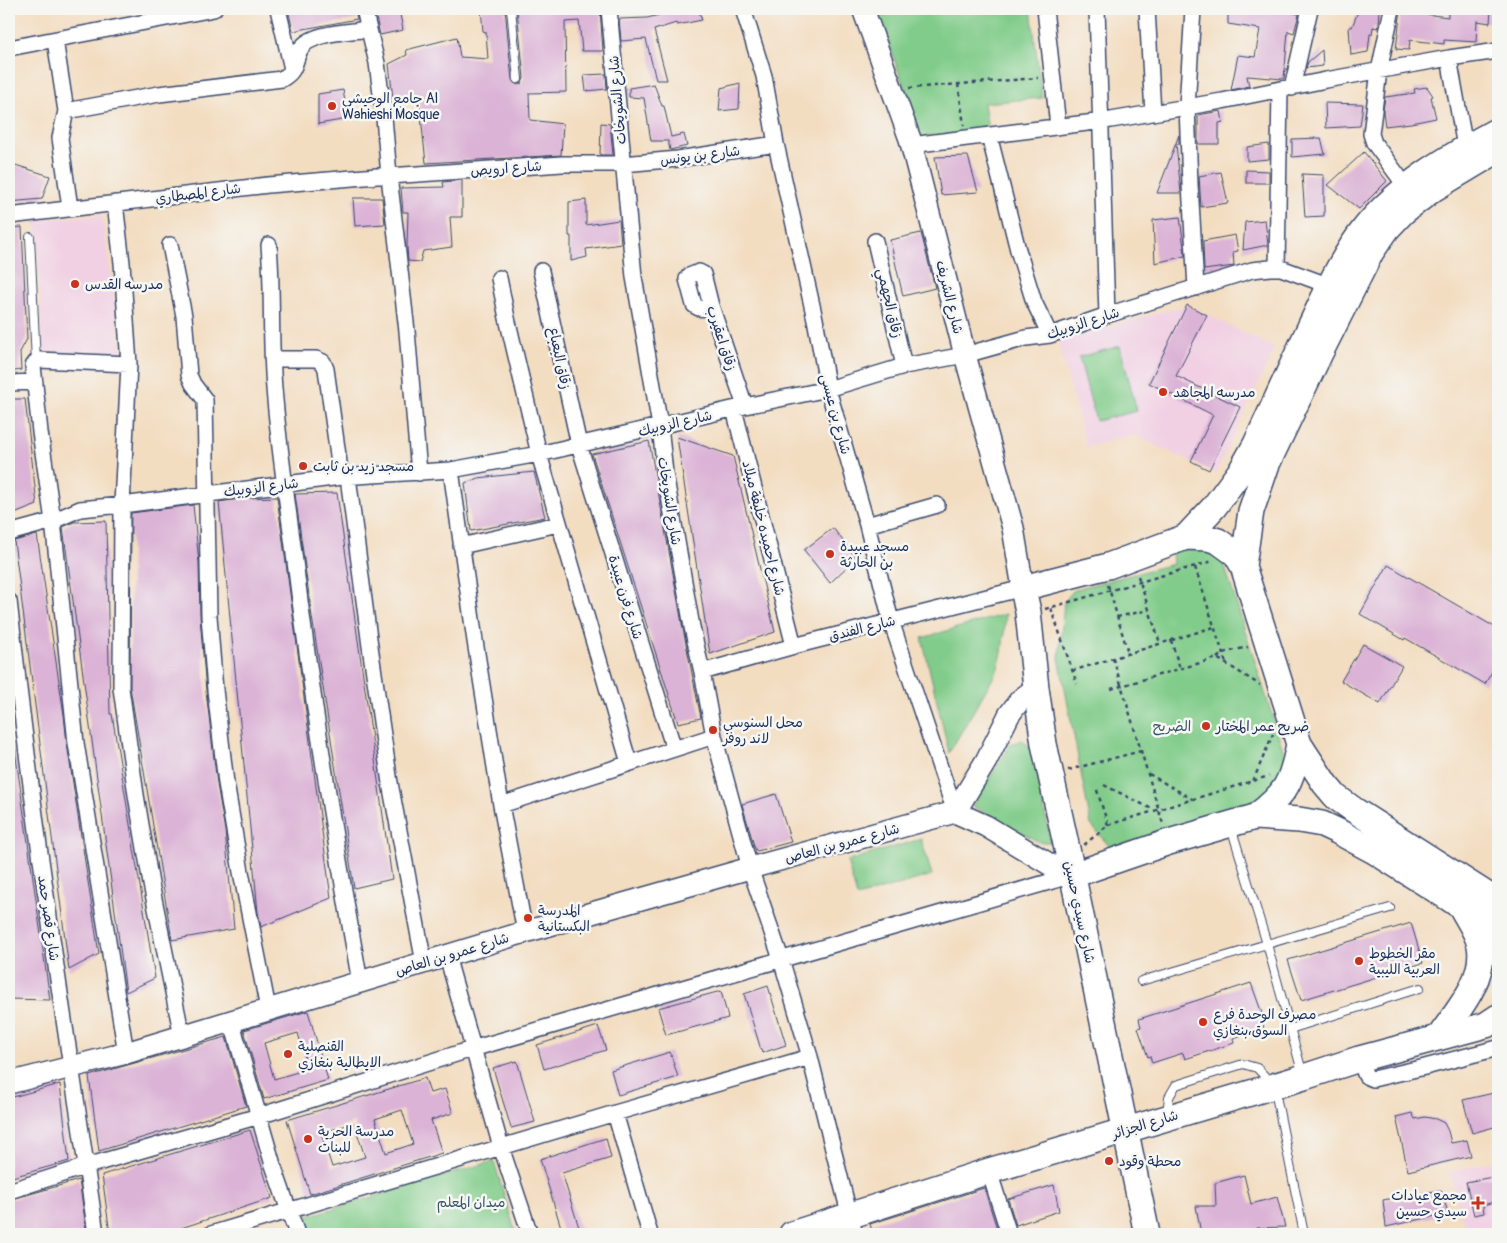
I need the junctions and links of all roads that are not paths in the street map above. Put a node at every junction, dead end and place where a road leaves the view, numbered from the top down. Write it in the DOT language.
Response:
graph roads {
  1 [pos="214,9"];
  2 [pos="278,9"];
  3 [pos="364,9"];
  4 [pos="511,9"];
  5 [pos="611,9"];
  6 [pos="743,9"];
  7 [pos="863,9"];
  8 [pos="1045,9"];
  9 [pos="1097,9"];
  10 [pos="1147,9"];
  11 [pos="1193,9"];
  12 [pos="1310,9"];
  13 [pos="1392,9"];
  14 [pos="194,11"];
  15 [pos="368,29"];
  16 [pos="55,40"];
  17 [pos="9,48"];
  18 [pos="1498,51"];
  19 [pos="1450,58"];
  20 [pos="292,71"];
  21 [pos="1378,71"];
  22 [pos="518,79"];
  23 [pos="1286,89"];
  24 [pos="1187,107"];
  25 [pos="66,111"];
  26 [pos="1153,113"];
  27 [pos="1102,121"];
  28 [pos="1058,126"];
  29 [pos="1498,130"];
  30 [pos="989,135"];
  31 [pos="776,144"];
  32 [pos="911,145"];
  33 [pos="1465,148"];
  34 [pos="1498,150"];
  35 [pos="623,164"];
  36 [pos="389,176"];
  37 [pos="1407,188"];
  38 [pos="115,203"];
  39 [pos="70,208"];
  40 [pos="9,216"];
  41 [pos="30,237"];
  42 [pos="875,241"];
  43 [pos="170,245"];
  44 [pos="270,245"];
  45 [pos="1277,268"];
  46 [pos="541,271"];
  47 [pos="699,272"];
  48 [pos="499,278"];
  49 [pos="1330,286"];
  50 [pos="1196,288"];
  51 [pos="1107,315"];
  52 [pos="1050,335"];
  53 [pos="965,355"];
  54 [pos="272,359"];
  55 [pos="36,362"];
  56 [pos="129,364"];
  57 [pos="904,366"];
  58 [pos="35,382"];
  59 [pos="9,384"];
  60 [pos="828,389"];
  61 [pos="739,408"];
  62 [pos="660,426"];
  63 [pos="579,445"];
  64 [pos="539,454"];
  65 [pos="451,470"];
  66 [pos="419,472"];
  67 [pos="345,477"];
  68 [pos="285,484"];
  69 [pos="207,494"];
  70 [pos="122,505"];
  71 [pos="937,505"];
  72 [pos="53,521"];
  73 [pos="558,524"];
  74 [pos="867,525"];
  75 [pos="9,533"];
  76 [pos="1186,537"];
  77 [pos="461,546"];
  78 [pos="1239,560"];
  79 [pos="9,601"];
  80 [pos="1034,603"];
  81 [pos="891,621"];
  82 [pos="794,646"];
  83 [pos="702,672"];
  84 [pos="1036,688"];
  85 [pos="714,736"];
  86 [pos="674,749"];
  87 [pos="1297,756"];
  88 [pos="629,763"];
  89 [pos="501,805"];
  90 [pos="955,812"];
  91 [pos="1255,816"];
  92 [pos="1230,823"];
  93 [pos="1071,866"];
  94 [pos="750,868"];
  95 [pos="1467,881"];
  96 [pos="1498,894"];
  97 [pos="1498,902"];
  98 [pos="1390,908"];
  99 [pos="1462,908"];
  100 [pos="525,932"];
  101 [pos="1498,932"];
  102 [pos="1266,944"];
  103 [pos="447,956"];
  104 [pos="781,959"];
  105 [pos="424,963"];
  106 [pos="1141,981"];
  107 [pos="360,982"];
  108 [pos="1420,988"];
  109 [pos="268,1009"];
  110 [pos="231,1020"];
  111 [pos="1494,1022"];
  112 [pos="1290,1029"];
  113 [pos="182,1036"];
  114 [pos="1431,1039"];
  115 [pos="1498,1048"];
  116 [pos="472,1049"];
  117 [pos="126,1052"];
  118 [pos="810,1057"];
  119 [pos="1359,1058"];
  120 [pos="71,1066"];
  121 [pos="1425,1067"];
  122 [pos="1304,1077"];
  123 [pos="9,1083"];
  124 [pos="1274,1086"];
  125 [pos="615,1113"];
  126 [pos="258,1116"];
  127 [pos="1125,1130"];
  128 [pos="501,1147"];
  129 [pos="87,1166"];
  130 [pos="989,1171"];
  131 [pos="9,1191"];
  132 [pos="290,1212"];
  133 [pos="852,1225"];
  134 [pos="96,1234"];
  135 [pos="211,1234"];
  136 [pos="297,1234"];
  137 [pos="530,1234"];
  138 [pos="650,1234"];
  139 [pos="792,1234"];
  140 [pos="1009,1234"];
  141 [pos="1147,1234"];
  142 [pos="1304,1234"];
  1 -- 14 [label="street"];
  2 -- 20 [label="street"];
  3 -- 15 [label="street"];
  4 -- 22 [label="lane"];
  5 -- 35 [label="street, شارع الشويخات"];
  6 -- 31 [label="street, شارع بن عيسى"];
  7 -- 32 [label="street, شارع الشريف"];
  8 -- 28 [label="street"];
  9 -- 27 [label="street"];
  10 -- 26 [label="street"];
  11 -- 24 [label="street"];
  12 -- 23 [label="street"];
  13 -- 21 [label="street"];
  14 -- 16 [label="street"];
  15 -- 20 [label="street"];
  15 -- 36 [label="street"];
  16 -- 17 [label="street"];
  16 -- 25 [label="street"];
  18 -- 19 [label="street"];
  19 -- 21 [label="street"];
  19 -- 33 [label="street"];
  20 -- 25 [label="street"];
  21 -- 23 [label="street"];
  21 -- 37 [label="street"];
  23 -- 24 [label="street"];
  23 -- 45 [label="street"];
  24 -- 26 [label="street"];
  24 -- 50 [label="street"];
  25 -- 39 [label="street"];
  26 -- 27 [label="street"];
  27 -- 28 [label="street"];
  27 -- 51 [label="street"];
  28 -- 30 [label="street"];
  29 -- 33 [label="main road"];
  30 -- 32 [label="street"];
  30 -- 52 [label="street"];
  31 -- 35 [label="street, شارع بن يونس"];
  31 -- 60 [label="street, شارع بن عيسى"];
  32 -- 53 [label="street, شارع الشريف"];
  33 -- 37 [label="main road"];
  34 -- 78 [label="main road"];
  35 -- 36 [label="street, شارع ارويص"];
  35 -- 62 [label="street, شارع الشويخات"];
  36 -- 38 [label="street, شارع المصطاري"];
  36 -- 66 [label="street"];
  37 -- 49 [label="main road"];
  38 -- 39 [label="street, شارع المصطاري"];
  38 -- 56 [label="street"];
  39 -- 40 [label="street, شارع المصطاري"];
  41 -- 55 [label="lane"];
  42 -- 57 [label="street, زقاق الجهمي"];
  43 -- 69 [label="street"];
  44 -- 54 [label="street"];
  45 -- 49 [label="street, شارع الزوبيك"];
  45 -- 50 [label="street, شارع الزوبيك"];
  46 -- 63 [label="street, زقاق البعباع"];
  47 -- 61 [label="street, زقاق اعقيرب"];
  48 -- 64 [label="street"];
  49 -- 76 [label="main road"];
  50 -- 51 [label="street, شارع الزوبيك"];
  51 -- 52 [label="street, شارع الزوبيك"];
  52 -- 53 [label="street, شارع الزوبيك"];
  53 -- 57 [label="street, شارع الزوبيك"];
  53 -- 80 [label="street, شارع الشريف"];
  54 -- 67 [label="street"];
  54 -- 68 [label="street"];
  55 -- 56 [label="street"];
  55 -- 58 [label="street"];
  56 -- 70 [label="street"];
  57 -- 60 [label="street, شارع الزوبيك"];
  58 -- 59 [label="street"];
  58 -- 72 [label="street"];
  60 -- 61 [label="street, شارع الزوبيك"];
  60 -- 74 [label="street, شارع بن عيسى"];
  61 -- 62 [label="street, شارع الزوبيك"];
  61 -- 82 [label="street, شارع احميده خليفة ميلاد"];
  62 -- 63 [label="street, شارع الزوبيك"];
  62 -- 83 [label="street, شارع الشويخات"];
  63 -- 64 [label="street, شارع الزوبيك"];
  63 -- 86 [label="street, شارع فرن عبيدة"];
  64 -- 65 [label="street, شارع الزوبيك"];
  64 -- 73 [label="street"];
  65 -- 66 [label="street, شارع الزوبيك"];
  65 -- 77 [label="street"];
  66 -- 67 [label="street, شارع الزوبيك"];
  67 -- 68 [label="street, شارع الزوبيك"];
  67 -- 105 [label="street"];
  68 -- 69 [label="street, شارع الزوبيك"];
  68 -- 107 [label="street"];
  69 -- 70 [label="street, شارع الزوبيك"];
  69 -- 109 [label="street"];
  70 -- 72 [label="street, شارع الزوبيك"];
  70 -- 113 [label="street"];
  71 -- 74 [label="street"];
  72 -- 75 [label="street, شارع الزوبيك"];
  72 -- 117 [label="street"];
  73 -- 77 [label="street"];
  73 -- 88 [label="street"];
  74 -- 81 [label="street, شارع بن عيسى"];
  76 -- 78 [label="main road"];
  76 -- 80 [label="main road"];
  77 -- 89 [label="street"];
  78 -- 87 [label="main road"];
  79 -- 120 [label="street, شارع قصر حمد"];
  80 -- 81 [label="street, شارع الفندق"];
  80 -- 84 [label="main road, شارع سيدي حسين"];
  81 -- 82 [label="street, شارع الفندق"];
  81 -- 90 [label="street, شارع بن عيسى"];
  82 -- 83 [label="street, شارع الفندق"];
  83 -- 85 [label="street, شارع الشويخات"];
  84 -- 90 [label="street"];
  84 -- 93 [label="main road, شارع سيدي حسين"];
  85 -- 86 [label="street"];
  85 -- 94 [label="street, شارع الشويخات"];
  86 -- 88 [label="street"];
  87 -- 91 [label="main road"];
  87 -- 95 [label="main road"];
  88 -- 89 [label="street"];
  89 -- 100 [label="street"];
  90 -- 93 [label="street"];
  90 -- 94 [label="street, شارع عمرو بن العاص"];
  91 -- 92 [label="main road"];
  91 -- 99 [label="main road"];
  92 -- 93 [label="main road"];
  92 -- 102 [label="lane"];
  93 -- 104 [label="street"];
  93 -- 127 [label="main road, شارع سيدي حسين"];
  94 -- 100 [label="street, شارع عمرو بن العاص"];
  94 -- 104 [label="street, شارع الشويخات"];
  95 -- 96 [label="main road"];
  95 -- 97 [label="main road"];
  98 -- 102 [label="lane"];
  99 -- 101 [label="main road"];
  99 -- 114 [label="main road"];
  100 -- 103 [label="street, شارع عمرو بن العاص"];
  102 -- 106 [label="lane"];
  102 -- 112 [label="lane"];
  103 -- 105 [label="street, شارع عمرو بن العاص"];
  103 -- 116 [label="street"];
  104 -- 116 [label="street"];
  104 -- 118 [label="street, شارع الشويخات"];
  105 -- 107 [label="street, شارع عمرو بن العاص"];
  107 -- 109 [label="street, شارع عمرو بن العاص"];
  108 -- 112 [label="lane"];
  109 -- 110 [label="street, شارع عمرو بن العاص"];
  110 -- 113 [label="street, شارع عمرو بن العاص"];
  110 -- 126 [label="street"];
  111 -- 114 [label="main road, شارع الجزائر"];
  112 -- 122 [label="lane"];
  113 -- 117 [label="street, شارع عمرو بن العاص"];
  114 -- 119 [label="main road, شارع الجزائر"];
  114 -- 121 [label="street"];
  115 -- 121 [label="street"];
  116 -- 126 [label="street"];
  116 -- 128 [label="street"];
  117 -- 120 [label="street, شارع عمرو بن العاص"];
  118 -- 125 [label="street"];
  118 -- 133 [label="street, شارع الشويخات"];
  119 -- 121 [label="street"];
  119 -- 122 [label="main road, شارع الجزائر"];
  120 -- 123 [label="street, شارع عمرو بن العاص"];
  120 -- 129 [label="street, شارع قصر حمد"];
  122 -- 124 [label="main road, شارع الجزائر"];
  124 -- 127 [label="main road, شارع الجزائر"];
  124 -- 142 [label="lane"];
  125 -- 128 [label="street"];
  125 -- 138 [label="street"];
  126 -- 129 [label="street"];
  126 -- 132 [label="street"];
  127 -- 130 [label="main road, شارع الجزائر"];
  127 -- 141 [label="main road, شارع سيدي حسين"];
  128 -- 132 [label="street"];
  128 -- 137 [label="street"];
  129 -- 131 [label="street"];
  129 -- 134 [label="street, شارع قصر حمد"];
  130 -- 133 [label="main road, شارع الجزائر"];
  130 -- 140 [label="street"];
  132 -- 135 [label="street"];
  132 -- 136 [label="street"];
  133 -- 139 [label="main road, شارع الجزائر"];
}
